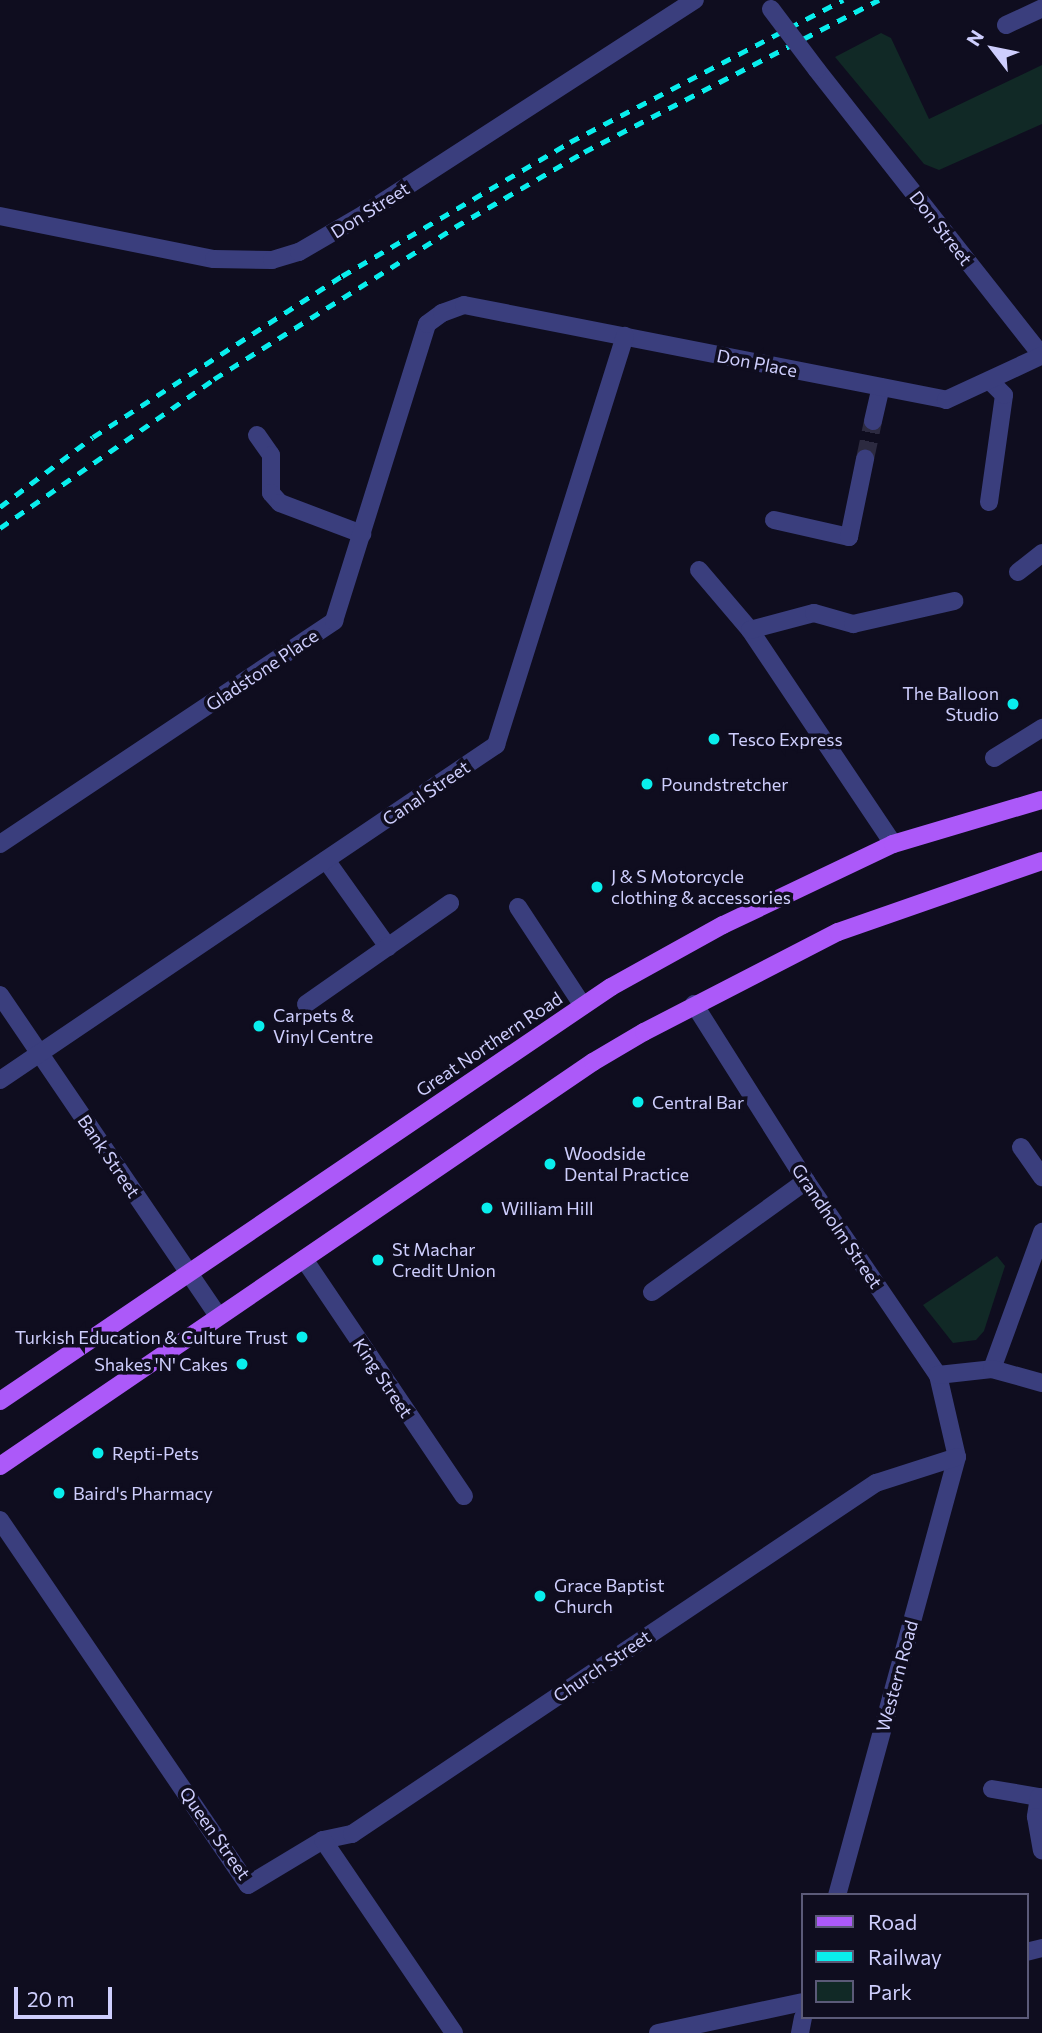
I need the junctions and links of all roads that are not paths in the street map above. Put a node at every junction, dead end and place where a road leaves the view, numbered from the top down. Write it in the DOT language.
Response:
graph roads {
  1 [pos="695,0"];
  2 [pos="767,4"];
  3 [pos="1042,8"];
  4 [pos="1006,25"];
  5 [pos="0,216"];
  6 [pos="464,305"];
  7 [pos="625,337"];
  8 [pos="1042,356"];
  9 [pos="990,381"];
  10 [pos="881,387"];
  11 [pos="873,421"];
  12 [pos="257,435"];
  13 [pos="865,458"];
  14 [pos="989,502"];
  15 [pos="774,520"];
  16 [pos="362,534"];
  17 [pos="1042,554"];
  18 [pos="699,570"];
  19 [pos="1018,572"];
  20 [pos="954,601"];
  21 [pos="750,630"];
  22 [pos="1042,728"];
  23 [pos="994,758"];
  24 [pos="1042,800"];
  25 [pos="0,844"];
  26 [pos="893,844"];
  27 [pos="326,860"];
  28 [pos="1042,861"];
  29 [pos="450,903"];
  30 [pos="518,907"];
  31 [pos="387,947"];
  32 [pos="0,995"];
  33 [pos="306,1004"];
  34 [pos="694,1004"];
  35 [pos="583,1006"];
  36 [pos="40,1054"];
  37 [pos="0,1080"];
  38 [pos="1021,1147"];
  39 [pos="1042,1177"];
  40 [pos="806,1181"];
  41 [pos="1042,1232"];
  42 [pos="304,1259"];
  43 [pos="189,1273"];
  44 [pos="652,1292"];
  45 [pos="218,1317"];
  46 [pos="992,1369"];
  47 [pos="938,1375"];
  48 [pos="1042,1383"];
  49 [pos="0,1401"];
  50 [pos="957,1457"];
  51 [pos="0,1466"];
  52 [pos="464,1496"];
  53 [pos="0,1520"];
  54 [pos="992,1789"];
  55 [pos="323,1840"];
  56 [pos="1042,1850"];
  57 [pos="838,1893"];
  58 [pos="800,2002"];
  59 [pos="454,2033"];
  60 [pos="658,2033"];
  1 -- 5 [label="street, Don Street"];
  2 -- 8 [label="street, Don Street, bridge"];
  3 -- 4 [label="street"];
  6 -- 7 [label="street, Don Place"];
  6 -- 16 [label="street, Gladstone Place"];
  7 -- 10 [label="street, Don Place"];
  7 -- 27 [label="street, Canal Street"];
  8 -- 9 [label="street, Don Place"];
  9 -- 10 [label="street, Don Place"];
  9 -- 14 [label="street"];
  10 -- 11 [label="street"];
  12 -- 16 [label="street"];
  13 -- 15 [label="street"];
  16 -- 25 [label="street, Gladstone Place"];
  17 -- 19 [label="street"];
  18 -- 21 [label="street"];
  20 -- 21 [label="street"];
  21 -- 26 [label="street"];
  22 -- 23 [label="street"];
  24 -- 26 [label="main road, Great Northern Road"];
  26 -- 35 [label="main road, Great Northern Road"];
  27 -- 31 [label="street"];
  27 -- 36 [label="street, Canal Street"];
  28 -- 34 [label="main road"];
  29 -- 31 [label="street"];
  30 -- 35 [label="street"];
  31 -- 33 [label="street"];
  32 -- 36 [label="street, Bank Street"];
  34 -- 40 [label="street, Grandholm Street"];
  34 -- 42 [label="main road"];
  35 -- 43 [label="main road, Great Northern Road"];
  36 -- 37 [label="street, Canal Street"];
  36 -- 43 [label="street, Bank Street"];
  38 -- 39 [label="street"];
  40 -- 44 [label="street"];
  40 -- 47 [label="street, Grandholm Street"];
  41 -- 46 [label="street"];
  42 -- 45 [label="main road"];
  42 -- 52 [label="street, King Street"];
  43 -- 45 [label="street, Bank Street"];
  43 -- 49 [label="main road, Great Northern Road"];
  45 -- 51 [label="main road"];
  46 -- 47 [label="street"];
  46 -- 48 [label="street"];
  47 -- 50 [label="street, Grandholm Street"];
  50 -- 55 [label="street, Church Street"];
  50 -- 57 [label="street, Western Road"];
  53 -- 55 [label="street, Queen Street"];
  54 -- 56 [label="street"];
  55 -- 59 [label="street"];
  58 -- 60 [label="street"];
}
